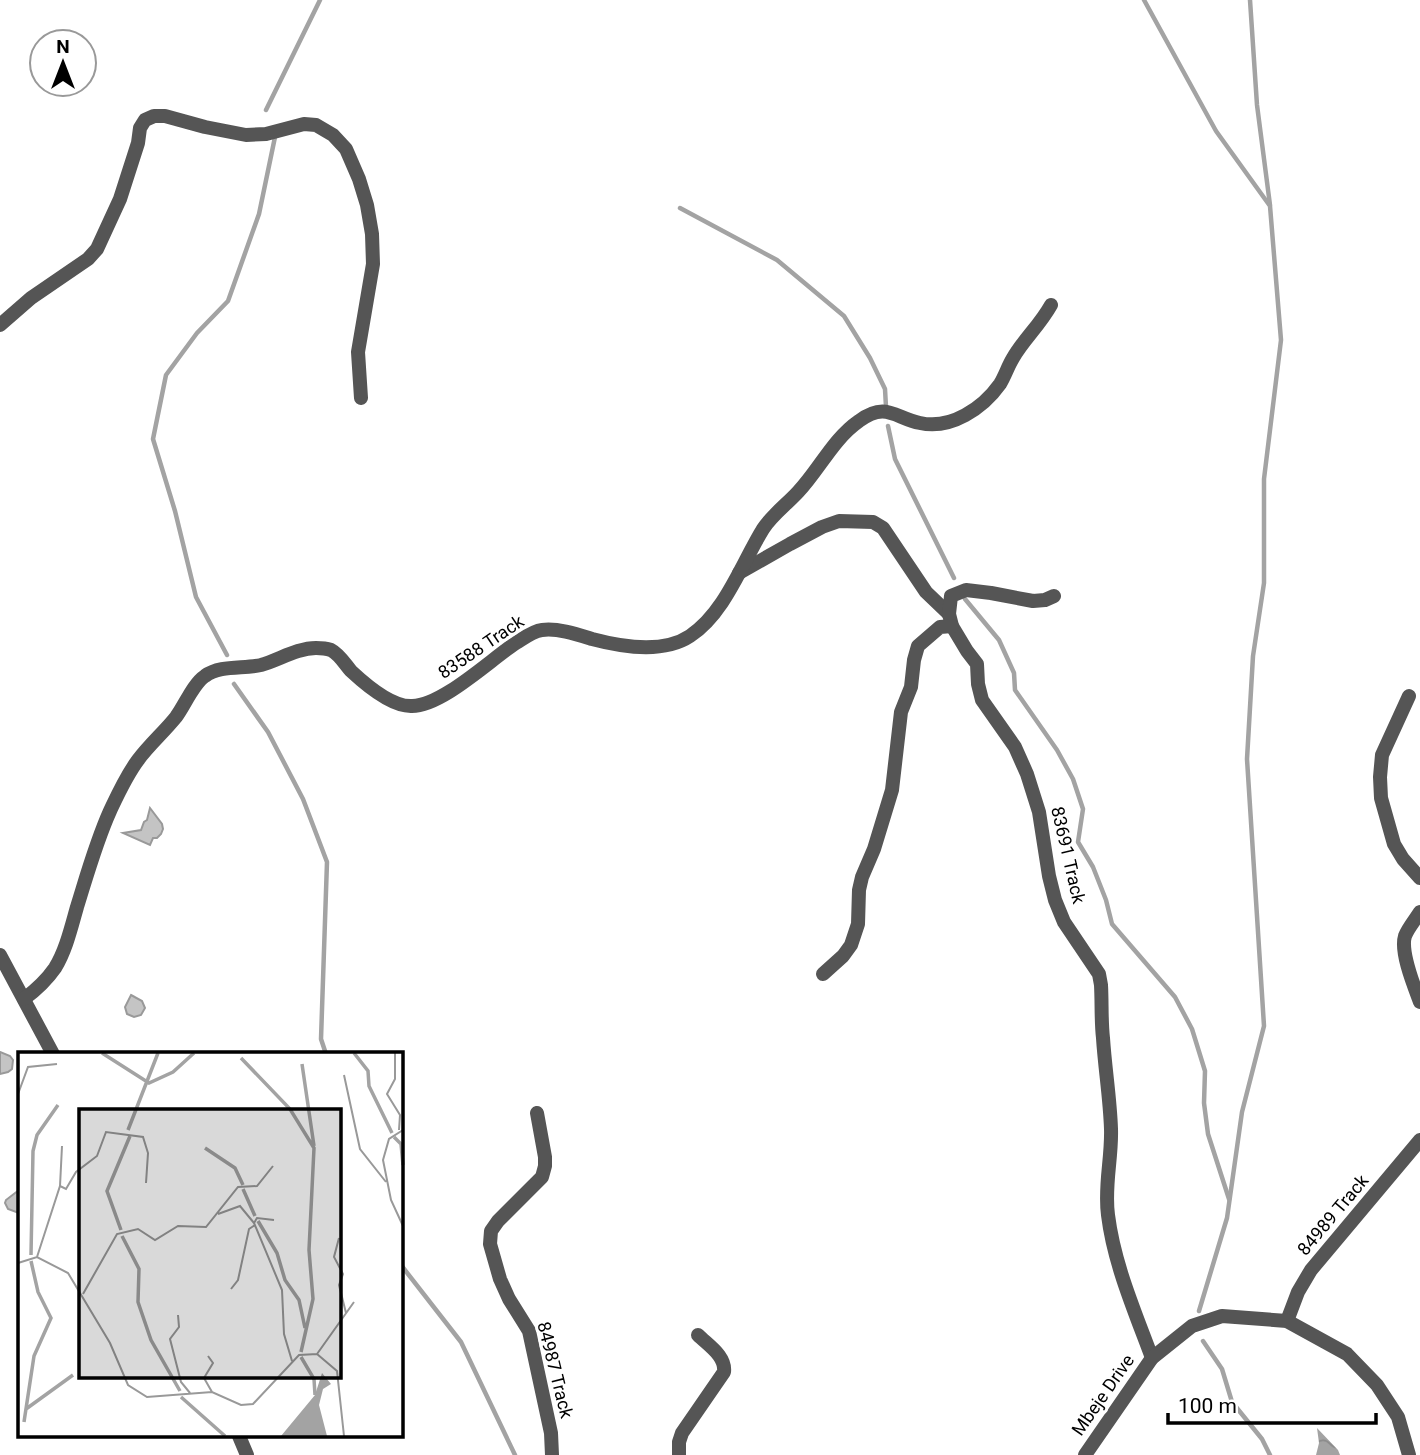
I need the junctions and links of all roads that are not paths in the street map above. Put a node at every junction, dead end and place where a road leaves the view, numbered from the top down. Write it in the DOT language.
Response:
graph roads {
  1 [pos="1051,305"];
  2 [pos="0,325"];
  3 [pos="361,398"];
  4 [pos="739,573"];
  5 [pos="1054,596"];
  6 [pos="951,620"];
  7 [pos="1409,696"];
  8 [pos="1420,878"];
  9 [pos="1420,912"];
  10 [pos="0,955"];
  11 [pos="823,974"];
  12 [pos="24,999"];
  13 [pos="1420,1002"];
  14 [pos="52,1052"];
  15 [pos="537,1113"];
  16 [pos="1420,1140"];
  17 [pos="1286,1321"];
  18 [pos="698,1335"];
  19 [pos="1152,1358"];
  20 [pos="240,1438"];
  21 [pos="247,1455"];
  22 [pos="552,1455"];
  23 [pos="678,1455"];
  24 [pos="1085,1455"];
  25 [pos="1409,1455"];
  1 -- 4 [label="street, 83588 Track"];
  2 -- 3 [label="street"];
  4 -- 6 [label="street, 83691 Track"];
  4 -- 12 [label="street, 83588 Track"];
  5 -- 6 [label="street"];
  6 -- 11 [label="street"];
  6 -- 19 [label="street, 83691 Track"];
  7 -- 8 [label="street"];
  9 -- 13 [label="street"];
  10 -- 12 [label="street"];
  12 -- 14 [label="street"];
  15 -- 22 [label="street, 84987 Track"];
  16 -- 17 [label="street, 84989 Track"];
  17 -- 19 [label="street, Mbeje Drive"];
  17 -- 25 [label="street, Mbeje Drive"];
  18 -- 23 [label="street"];
  19 -- 24 [label="street, Mbeje Drive"];
  20 -- 21 [label="street"];
}
